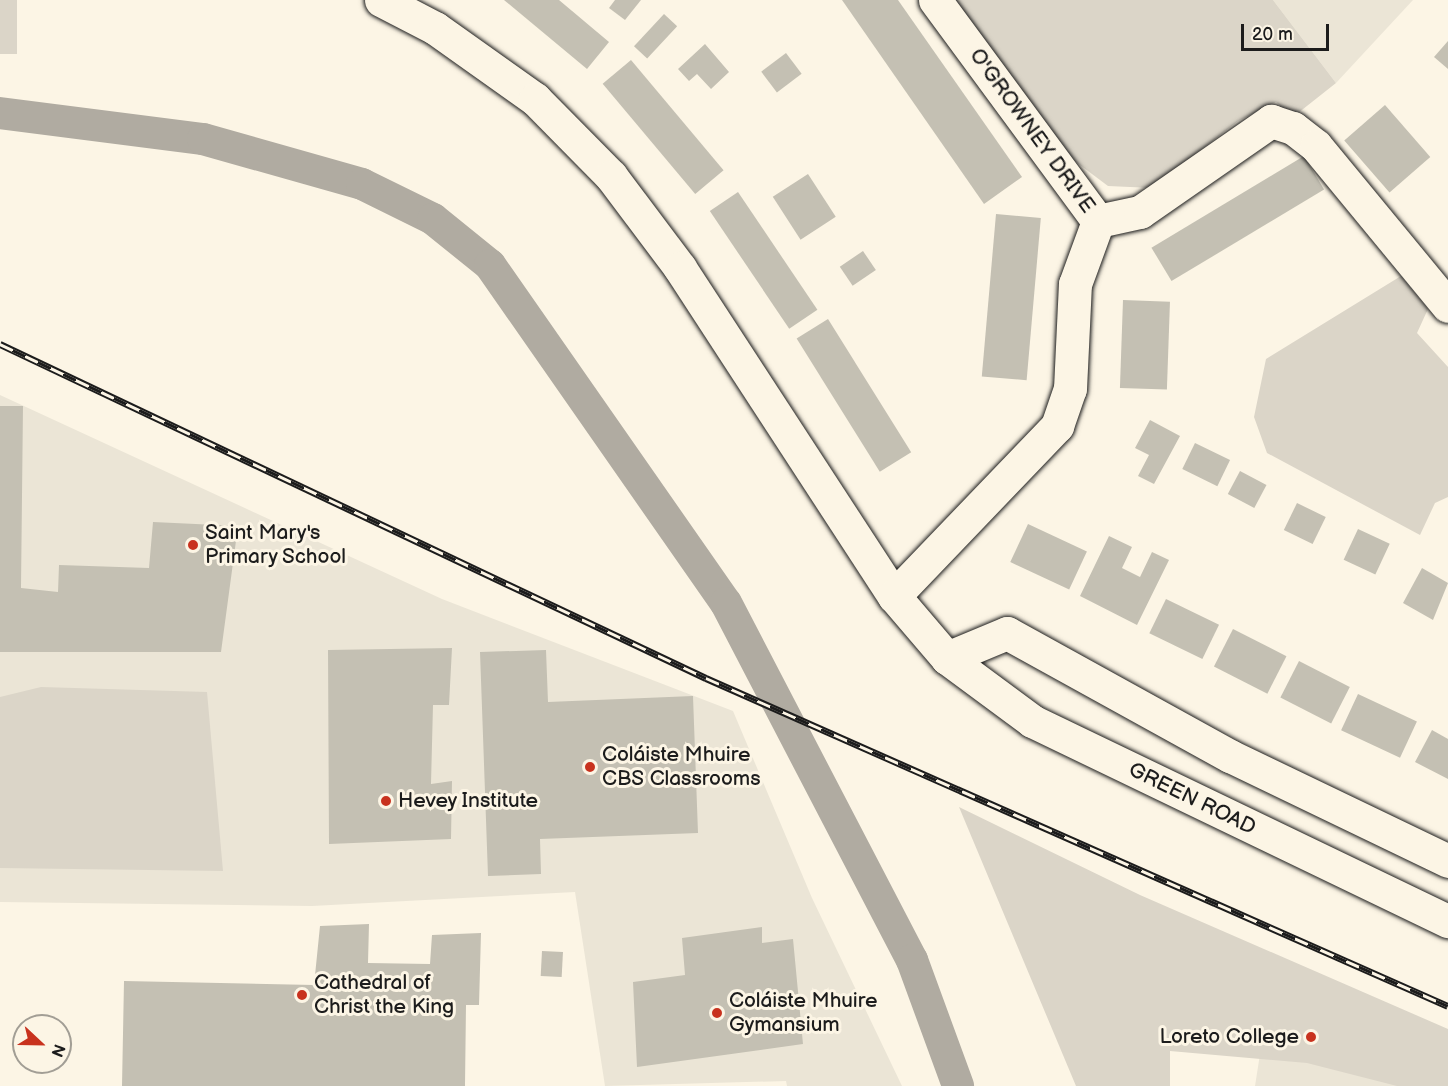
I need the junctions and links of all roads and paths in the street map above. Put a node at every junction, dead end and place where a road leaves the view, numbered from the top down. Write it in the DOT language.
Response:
graph roads {
  1 [pos="381,0"];
  2 [pos="935,0"];
  3 [pos="1098,221"];
  4 [pos="1448,306"];
  5 [pos="894,596"];
  6 [pos="938,648"];
  7 [pos="1448,861"];
  8 [pos="1448,921"];
  1 -- 5 [label="street, GREEN ROAD"];
  2 -- 3 [label="street, O'GROWNEY DRIVE"];
  3 -- 4 [label="street"];
  3 -- 5 [label="street, O'GROWNEY DRIVE"];
  5 -- 6 [label="street, GREEN ROAD"];
  6 -- 7 [label="street"];
  6 -- 8 [label="street, GREEN ROAD"];
}
